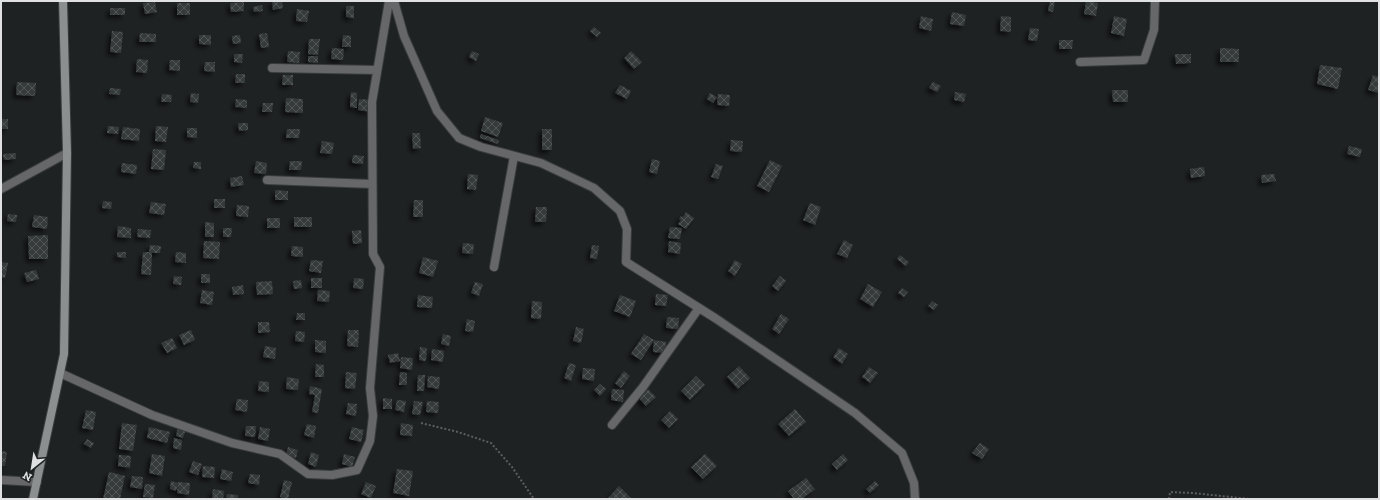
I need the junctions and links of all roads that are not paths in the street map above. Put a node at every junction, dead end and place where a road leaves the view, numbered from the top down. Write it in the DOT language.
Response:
graph roads {
  1 [pos="63,1"];
  2 [pos="389,1"];
  3 [pos="394,1"];
  4 [pos="1155,1"];
  5 [pos="1080,62"];
  6 [pos="272,68"];
  7 [pos="377,70"];
  8 [pos="67,153"];
  9 [pos="514,156"];
  10 [pos="267,180"];
  11 [pos="372,184"];
  12 [pos="1,189"];
  13 [pos="494,267"];
  14 [pos="699,308"];
  15 [pos="60,373"];
  16 [pos="612,425"];
  17 [pos="1,480"];
  18 [pos="37,482"];
  19 [pos="33,499"];
  20 [pos="914,499"];
  1 -- 8 [label="main road"];
  2 -- 7 [label="street"];
  3 -- 9 [label="street"];
  4 -- 5 [label="street"];
  6 -- 7 [label="street"];
  7 -- 11 [label="street"];
  8 -- 12 [label="street"];
  8 -- 15 [label="main road"];
  9 -- 13 [label="street"];
  9 -- 14 [label="street"];
  10 -- 11 [label="street"];
  11 -- 15 [label="street"];
  14 -- 16 [label="street"];
  14 -- 20 [label="street"];
  15 -- 18 [label="main road"];
  17 -- 18 [label="street"];
  18 -- 19 [label="main road"];
}
